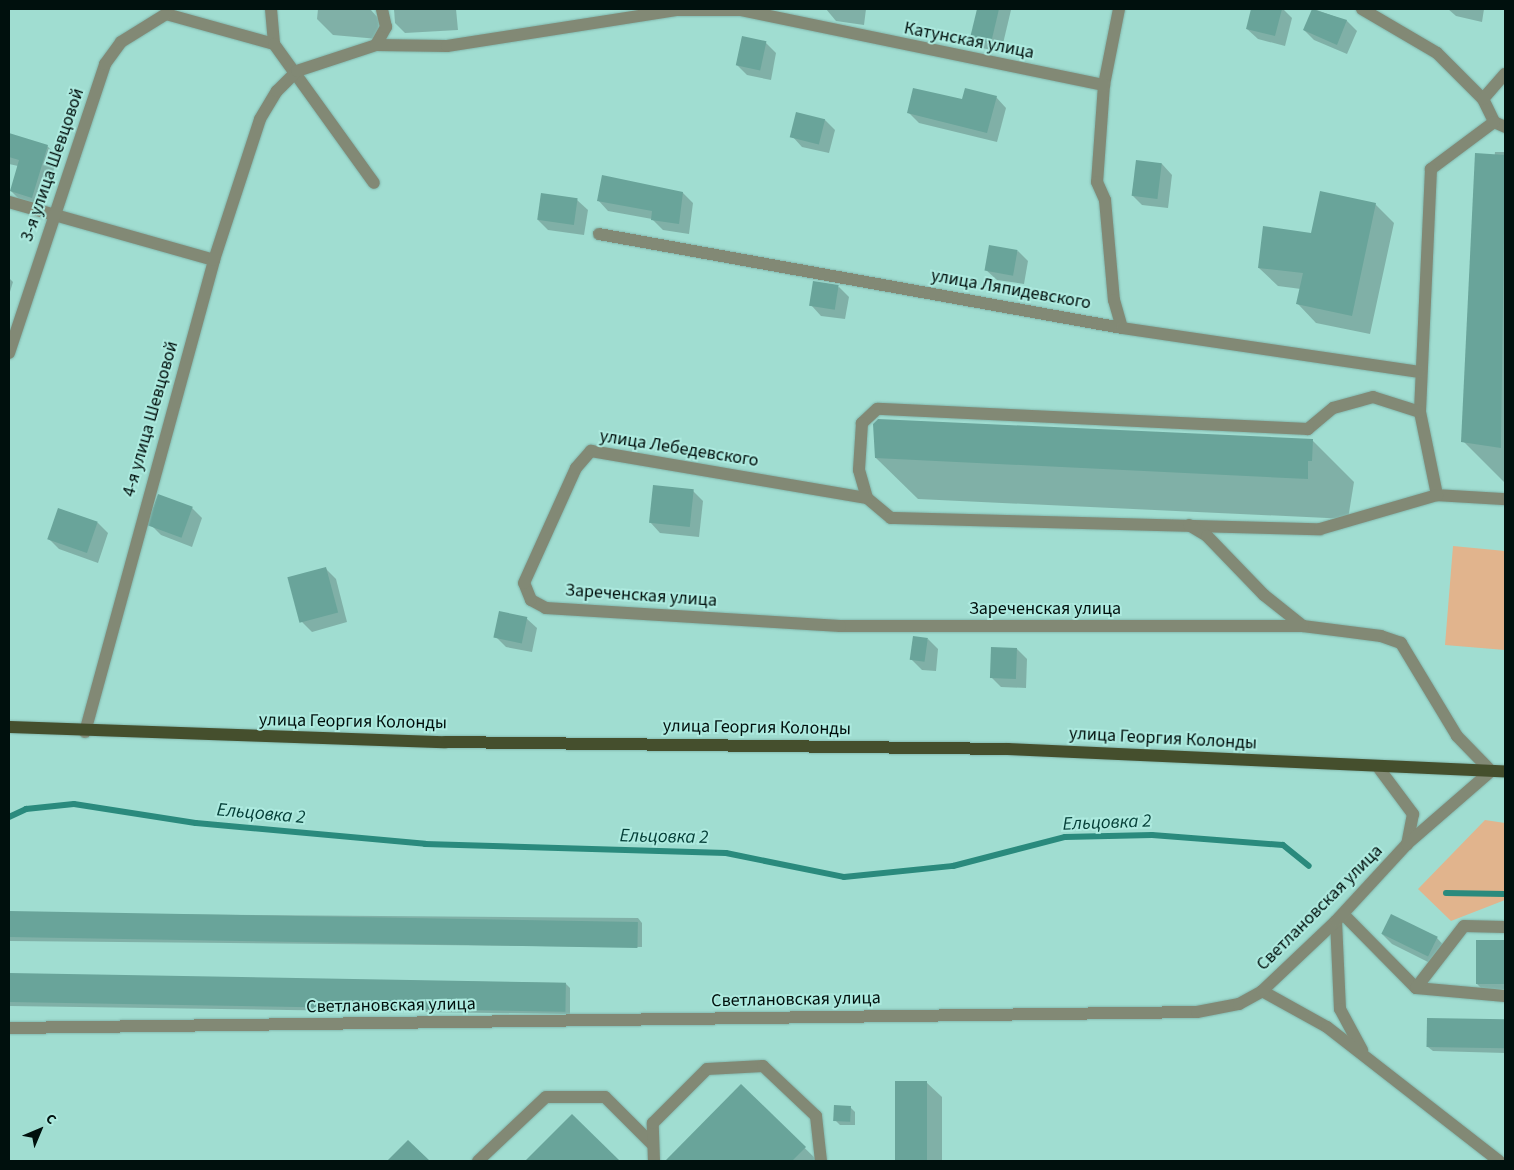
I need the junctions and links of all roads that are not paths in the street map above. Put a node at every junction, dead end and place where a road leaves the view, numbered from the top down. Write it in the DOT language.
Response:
graph roads {
  1 [pos="271,9"];
  2 [pos="382,9"];
  3 [pos="1119,9"];
  4 [pos="1362,9"];
  5 [pos="165,12"];
  6 [pos="274,44"];
  7 [pos="376,45"];
  8 [pos="297,71"];
  9 [pos="1505,74"];
  10 [pos="1104,85"];
  11 [pos="1483,99"];
  12 [pos="260,118"];
  13 [pos="1500,125"];
  14 [pos="374,183"];
  15 [pos="9,202"];
  16 [pos="54,215"];
  17 [pos="599,234"];
  18 [pos="214,260"];
  19 [pos="1122,328"];
  20 [pos="9,353"];
  21 [pos="1419,372"];
  22 [pos="1420,412"];
  23 [pos="1438,495"];
  24 [pos="867,498"];
  25 [pos="1505,499"];
  26 [pos="1187,524"];
  27 [pos="531,600"];
  28 [pos="1303,626"];
  29 [pos="9,727"];
  30 [pos="85,732"];
  31 [pos="1378,767"];
  32 [pos="1491,771"];
  33 [pos="1505,772"];
  34 [pos="1407,844"];
  35 [pos="1340,917"];
  36 [pos="1505,927"];
  37 [pos="1416,988"];
  38 [pos="1262,991"];
  39 [pos="1505,996"];
  40 [pos="9,1028"];
  41 [pos="1364,1055"];
  42 [pos="653,1145"];
  43 [pos="478,1161"];
  44 [pos="654,1161"];
  45 [pos="821,1161"];
  46 [pos="1499,1161"];
  1 -- 6 [label="street"];
  2 -- 7 [label="street"];
  3 -- 10 [label="street"];
  4 -- 11 [label="street"];
  5 -- 6 [label="street"];
  5 -- 16 [label="street, 3-я улица Шевцовой"];
  6 -- 8 [label="street"];
  7 -- 8 [label="street, Катунская улица"];
  7 -- 10 [label="street, Катунская улица"];
  8 -- 12 [label="street, Катунская улица"];
  8 -- 14 [label="street"];
  9 -- 11 [label="street"];
  10 -- 19 [label="street"];
  11 -- 13 [label="street"];
  12 -- 18 [label="street, 4-я улица Шевцовой"];
  13 -- 21 [label="street"];
  15 -- 16 [label="street"];
  16 -- 18 [label="street"];
  16 -- 20 [label="street, 3-я улица Шевцовой"];
  17 -- 19 [label="street, улица Ляпидевского"];
  18 -- 30 [label="street, 4-я улица Шевцовой"];
  19 -- 21 [label="street, улица Ляпидевского"];
  21 -- 22 [label="street"];
  22 -- 23 [label="street"];
  22 -- 24 [label="street"];
  23 -- 25 [label="street"];
  23 -- 26 [label="street"];
  24 -- 26 [label="street"];
  24 -- 27 [label="street, улица Лебедевского"];
  26 -- 28 [label="street"];
  27 -- 28 [label="street, Зареченская улица"];
  28 -- 32 [label="street, Зареченская улица"];
  29 -- 30 [label="main road, улица Георгия Колонды"];
  30 -- 31 [label="main road, улица Георгия Колонды"];
  31 -- 32 [label="main road, улица Георгия Колонды"];
  31 -- 34 [label="street"];
  32 -- 33 [label="main road, улица Георгия Колонды"];
  32 -- 34 [label="street, Светлановская улица"];
  34 -- 35 [label="street, Светлановская улица"];
  35 -- 37 [label="street"];
  35 -- 38 [label="street, Светлановская улица"];
  35 -- 41 [label="street"];
  36 -- 37 [label="street"];
  37 -- 39 [label="street"];
  38 -- 40 [label="street, Светлановская улица"];
  38 -- 41 [label="street"];
  41 -- 46 [label="street"];
  42 -- 43 [label="street"];
  42 -- 44 [label="street"];
  42 -- 45 [label="street"];
}
